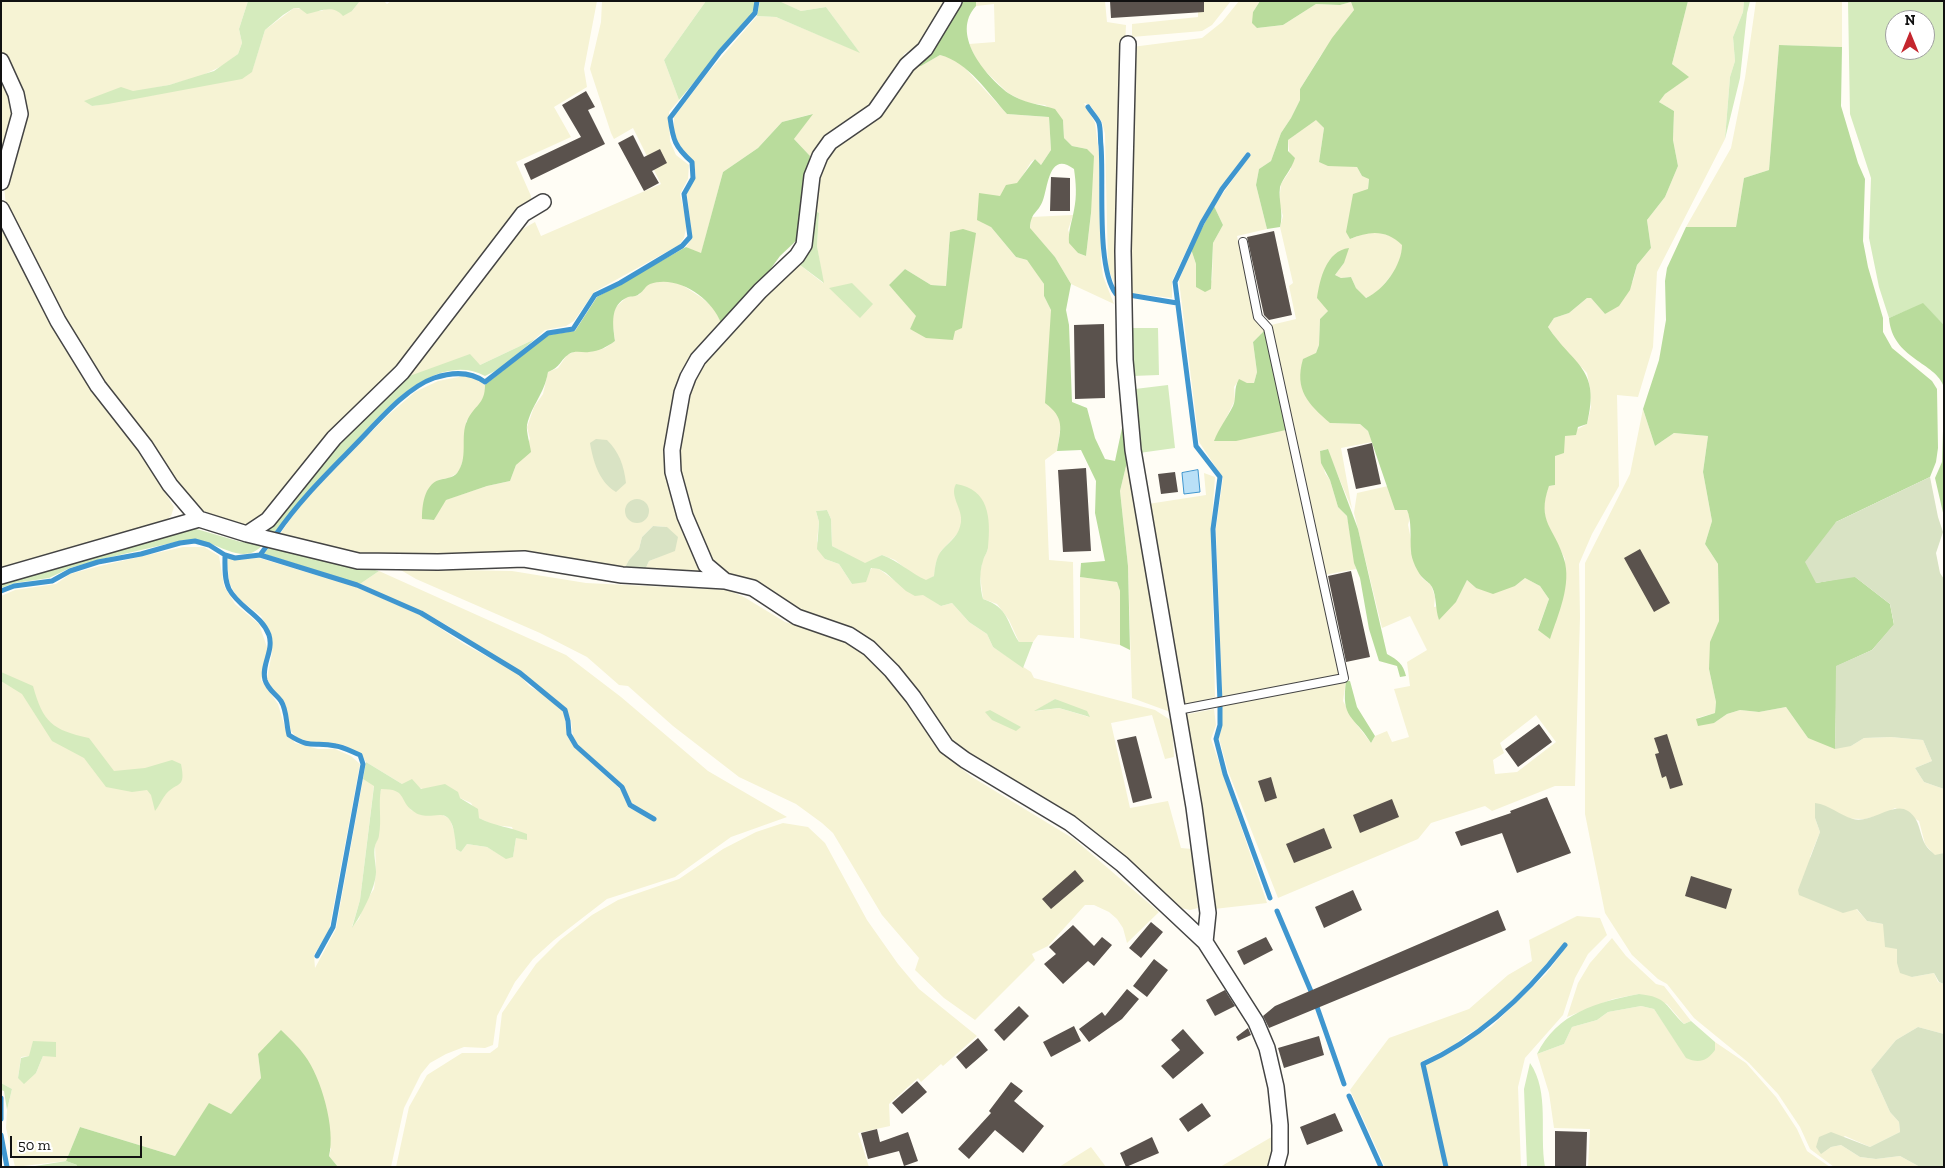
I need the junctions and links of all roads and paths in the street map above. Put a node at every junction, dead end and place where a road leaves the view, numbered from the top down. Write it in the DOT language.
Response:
graph roads {
  1 [pos="954,1"];
  2 [pos="1128,44"];
  3 [pos="1,61"];
  4 [pos="1,182"];
  5 [pos="543,202"];
  6 [pos="1,209"];
  7 [pos="1243,242"];
  8 [pos="199,519"];
  9 [pos="247,534"];
  10 [pos="1,576"];
  11 [pos="725,580"];
  12 [pos="1178,710"];
  13 [pos="1206,942"];
  14 [pos="1276,1167"];
  1 -- 11 [label="street"];
  2 -- 12 [label="street"];
  3 -- 4 [label="street"];
  5 -- 9 [label="street"];
  6 -- 8 [label="street"];
  7 -- 12 [label="lane"];
  8 -- 9 [label="street"];
  8 -- 10 [label="street"];
  9 -- 11 [label="street"];
  11 -- 13 [label="street"];
  12 -- 13 [label="street"];
  13 -- 14 [label="street"];
}
